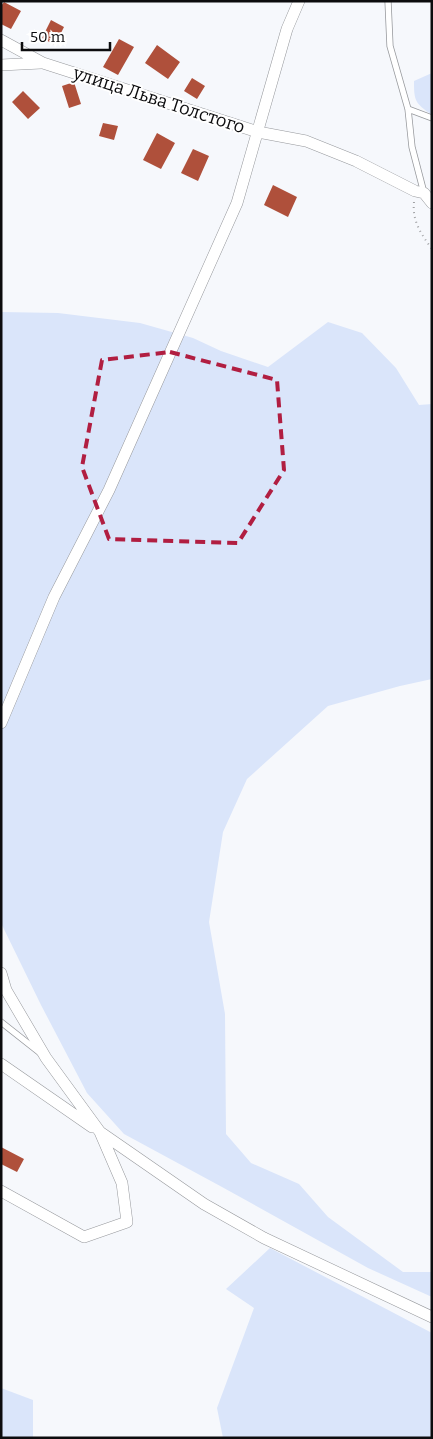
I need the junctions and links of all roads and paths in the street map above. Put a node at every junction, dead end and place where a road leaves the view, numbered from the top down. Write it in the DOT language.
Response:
graph roads {
  1 [pos="299,1"];
  2 [pos="388,1"];
  3 [pos="1,40"];
  4 [pos="43,63"];
  5 [pos="1,64"];
  6 [pos="408,109"];
  7 [pos="432,118"];
  8 [pos="258,132"];
  9 [pos="420,192"];
  10 [pos="432,203"];
  11 [pos="432,249"];
  12 [pos="1,723"];
  13 [pos="1,973"];
  14 [pos="1,1022"];
  15 [pos="46,1058"];
  16 [pos="1,1064"];
  17 [pos="100,1132"];
  18 [pos="1,1190"];
  19 [pos="432,1317"];
  1 -- 8 [label="street, улица Льва Толстого"];
  2 -- 6 [label="lane"];
  3 -- 4 [label="street, улица Льва Толстого"];
  4 -- 5 [label="street, улица Льва Толстого"];
  4 -- 8 [label="street, улица Льва Толстого"];
  6 -- 7 [label="lane"];
  6 -- 9 [label="lane"];
  8 -- 9 [label="street"];
  8 -- 12 [label="street"];
  9 -- 10 [label="street"];
  9 -- 11 [label="path"];
  13 -- 15 [label="street"];
  14 -- 15 [label="lane"];
  15 -- 17 [label="street"];
  16 -- 17 [label="street"];
  17 -- 18 [label="street"];
  17 -- 19 [label="street"];
}
